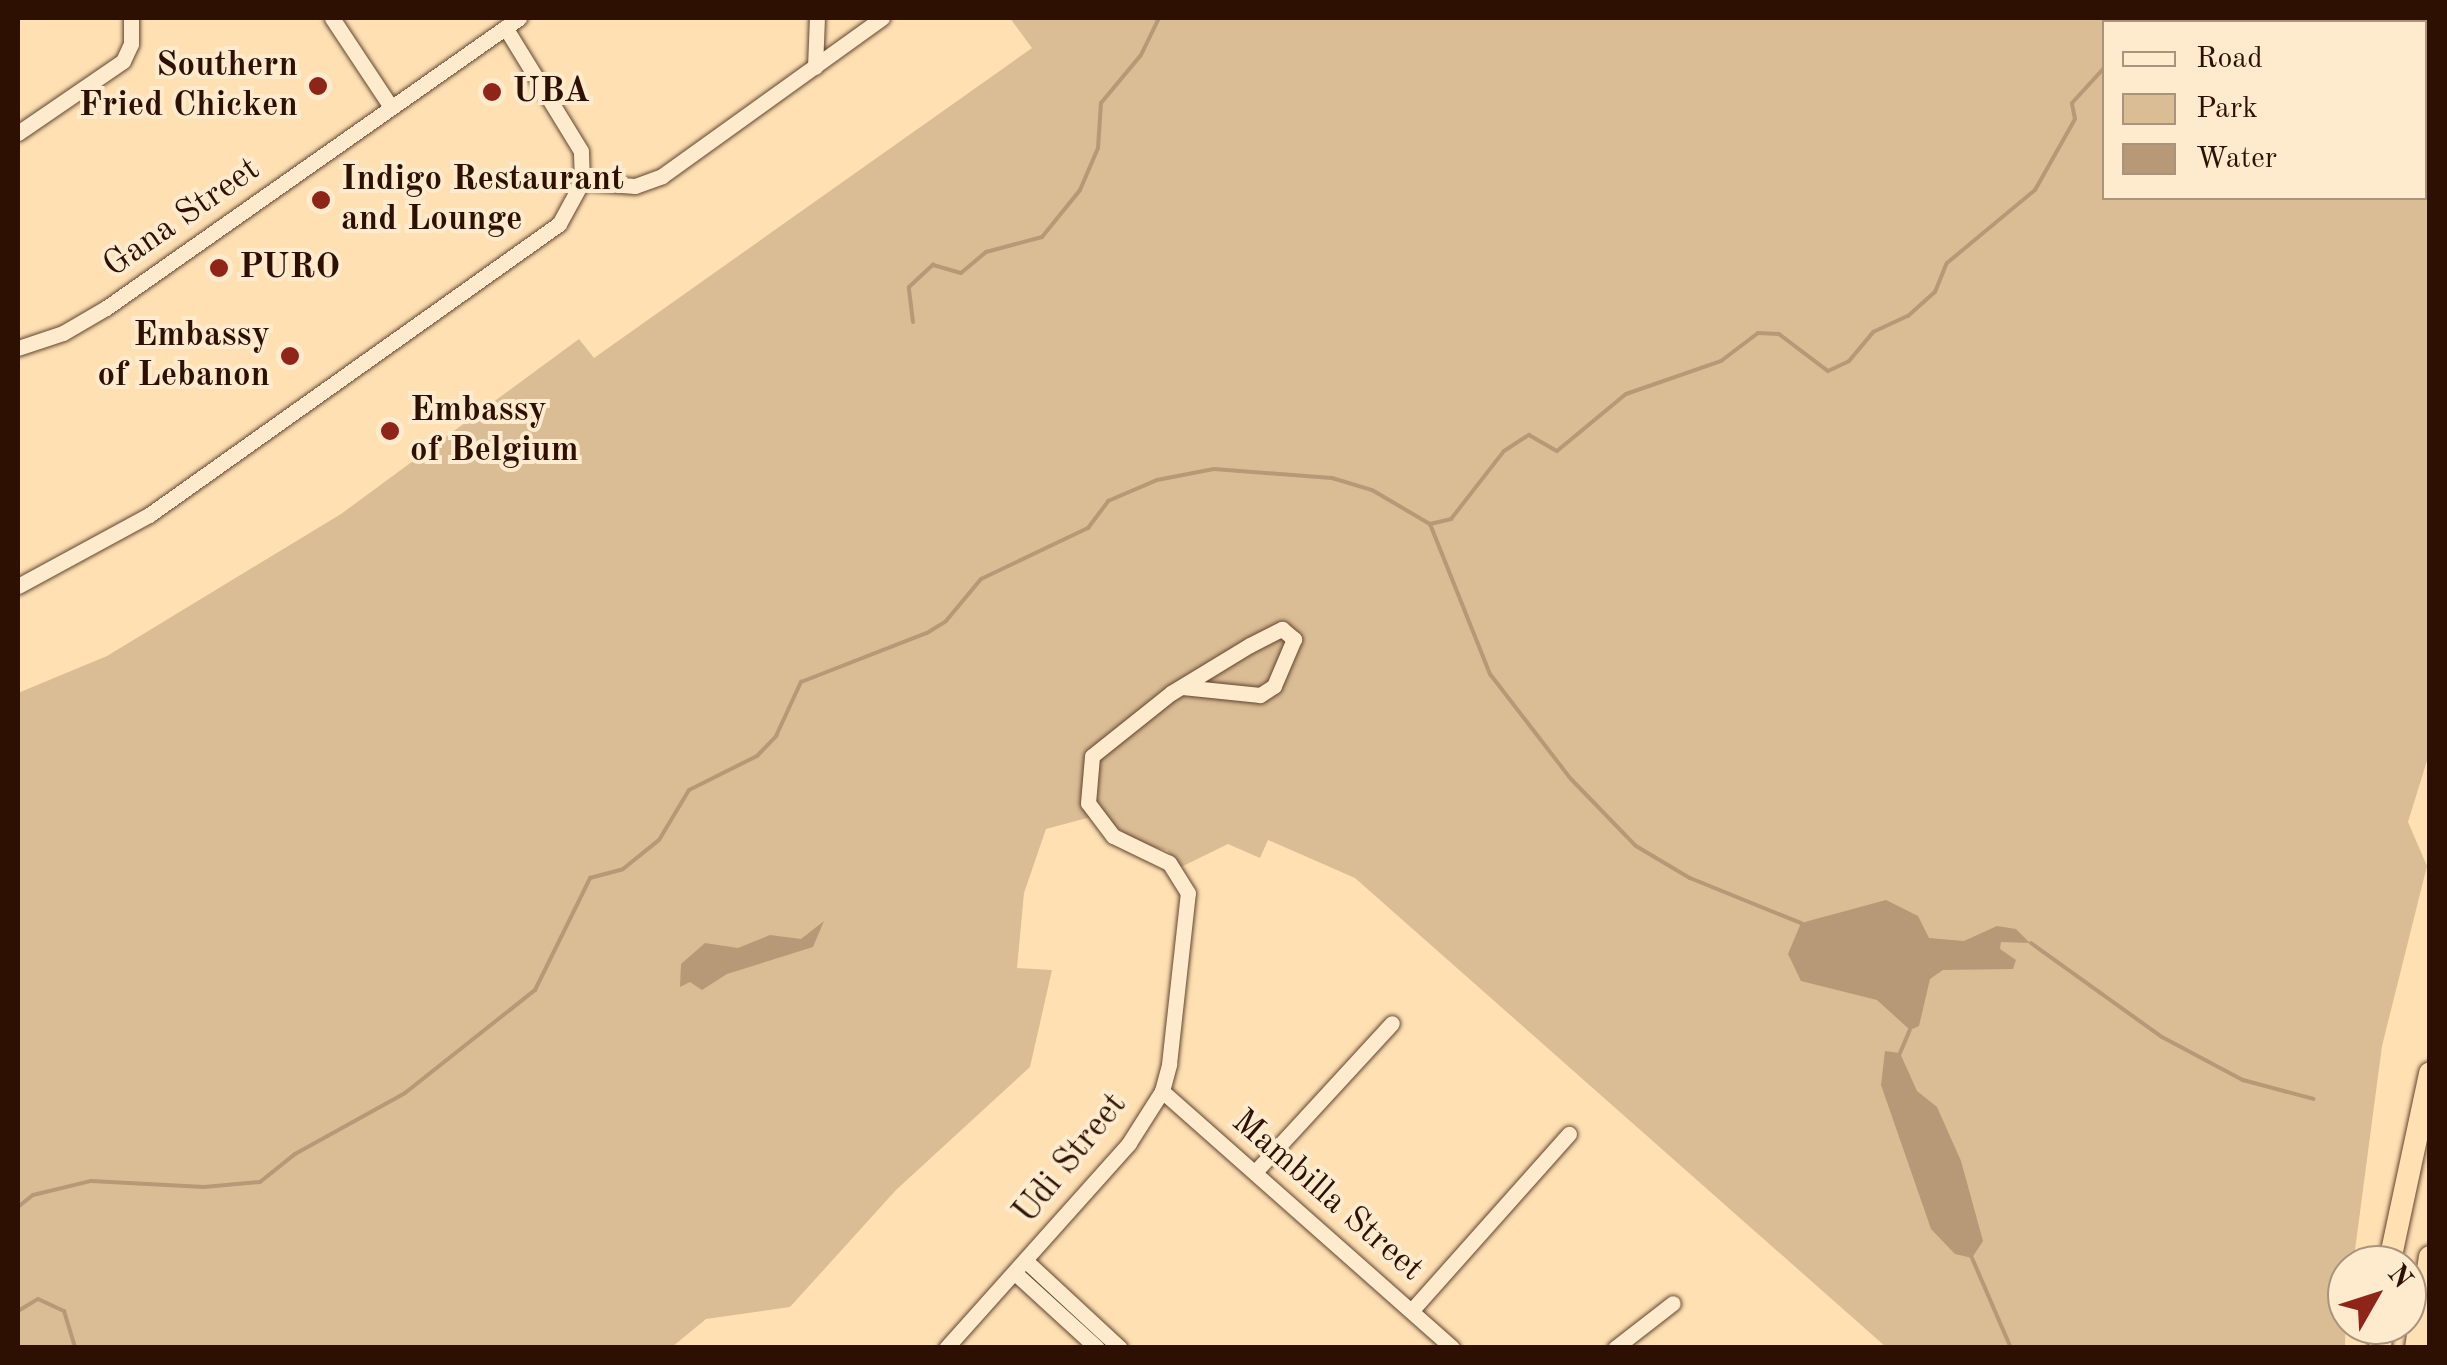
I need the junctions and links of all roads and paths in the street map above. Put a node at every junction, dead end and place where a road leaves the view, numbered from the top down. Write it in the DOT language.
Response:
graph roads {
  1 [pos="131,18"];
  2 [pos="332,18"];
  3 [pos="520,18"];
  4 [pos="817,18"];
  5 [pos="882,18"];
  6 [pos="505,28"];
  7 [pos="815,67"];
  8 [pos="391,107"];
  9 [pos="18,133"];
  10 [pos="582,182"];
  11 [pos="18,348"];
  12 [pos="18,586"];
  13 [pos="1182,687"];
  14 [pos="1392,1023"];
  15 [pos="2430,1073"];
  16 [pos="1162,1091"];
  17 [pos="1569,1134"];
  18 [pos="1256,1172"];
  19 [pos="2393,1245"];
  20 [pos="2430,1256"];
  21 [pos="1020,1267"];
  22 [pos="1673,1303"];
  23 [pos="1412,1310"];
  24 [pos="946,1348"];
  25 [pos="1097,1348"];
  26 [pos="1120,1348"];
  27 [pos="1452,1348"];
  28 [pos="1615,1348"];
  29 [pos="2416,1348"];
  1 -- 9 [label="street"];
  2 -- 8 [label="street"];
  3 -- 6 [label="street, Gana Street"];
  4 -- 7 [label="street"];
  5 -- 7 [label="street"];
  6 -- 8 [label="street, Gana Street"];
  6 -- 10 [label="street"];
  7 -- 10 [label="street"];
  8 -- 11 [label="street, Gana Street"];
  10 -- 12 [label="street"];
  13 -- 13 [label="street"];
  13 -- 16 [label="street, Udi Street"];
  14 -- 18 [label="street"];
  15 -- 19 [label="highway"];
  16 -- 18 [label="street, Mambilla Street"];
  16 -- 21 [label="street, Udi Street"];
  17 -- 23 [label="street"];
  18 -- 23 [label="street, Mambilla Street"];
  20 -- 29 [label="highway"];
  21 -- 24 [label="street, Udi Street"];
  21 -- 25 [label="street"];
  21 -- 26 [label="street"];
  22 -- 28 [label="street"];
  23 -- 27 [label="street, Mambilla Street"];
}
